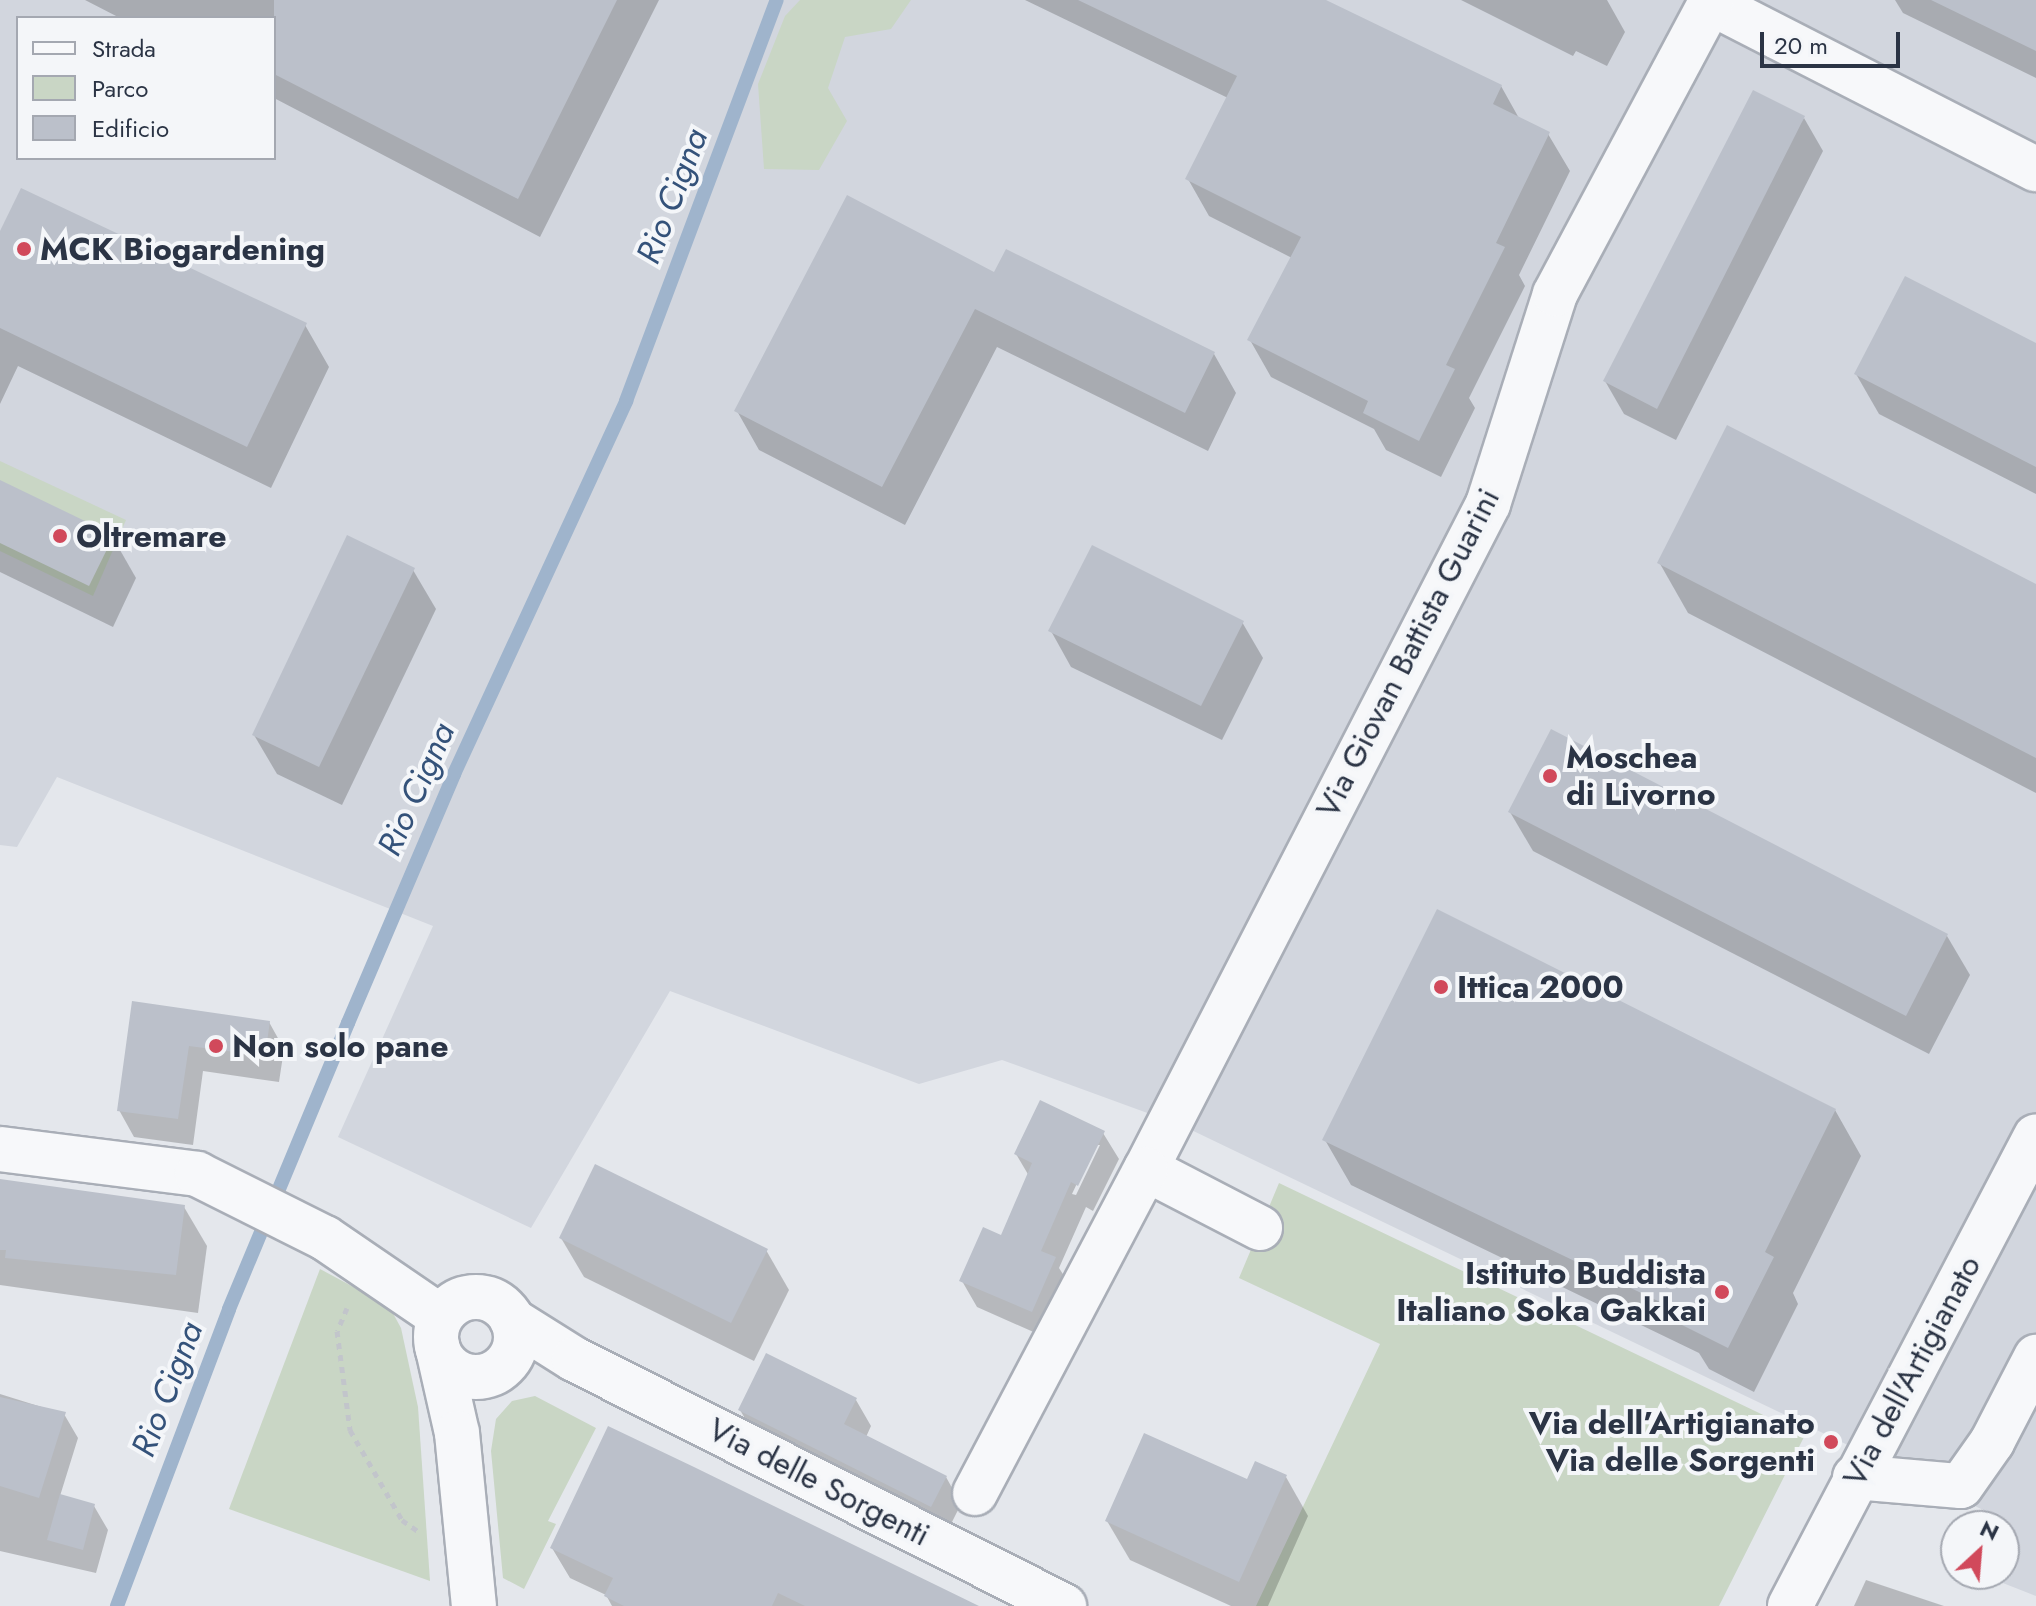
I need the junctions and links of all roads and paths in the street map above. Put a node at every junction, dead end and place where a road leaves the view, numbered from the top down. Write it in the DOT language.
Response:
graph roads {
  1 [pos="1712,1"];
  2 [pos="2036,169"];
  3 [pos="2036,1136"];
  4 [pos="0,1149"];
  5 [pos="1146,1169"];
  6 [pos="1260,1228"];
  7 [pos="366,1263"];
  8 [pos="439,1331"];
  9 [pos="506,1350"];
  10 [pos="2036,1357"];
  11 [pos="457,1433"];
  12 [pos="1855,1477"];
  13 [pos="975,1493"];
  14 [pos="472,1586"];
  15 [pos="1064,1606"];
  16 [pos="1790,1606"];
  1 -- 2 [label="street"];
  1 -- 5 [label="street, Via Giovan Battista Guarini"];
  3 -- 12 [label="street, Via dell'Artigianato"];
  4 -- 7 [label="street"];
  5 -- 6 [label="street"];
  5 -- 13 [label="street, Via Giovan Battista Guarini"];
  7 -- 8 [label="street"];
  7 -- 14 [label="path"];
  8 -- 9 [label="street"];
  8 -- 9 [label="street"];
  8 -- 11 [label="street"];
  9 -- 11 [label="street"];
  9 -- 15 [label="street, Via delle Sorgenti"];
  10 -- 12 [label="street"];
  11 -- 14 [label="street"];
  12 -- 16 [label="street, Via dell'Artigianato"];
}
